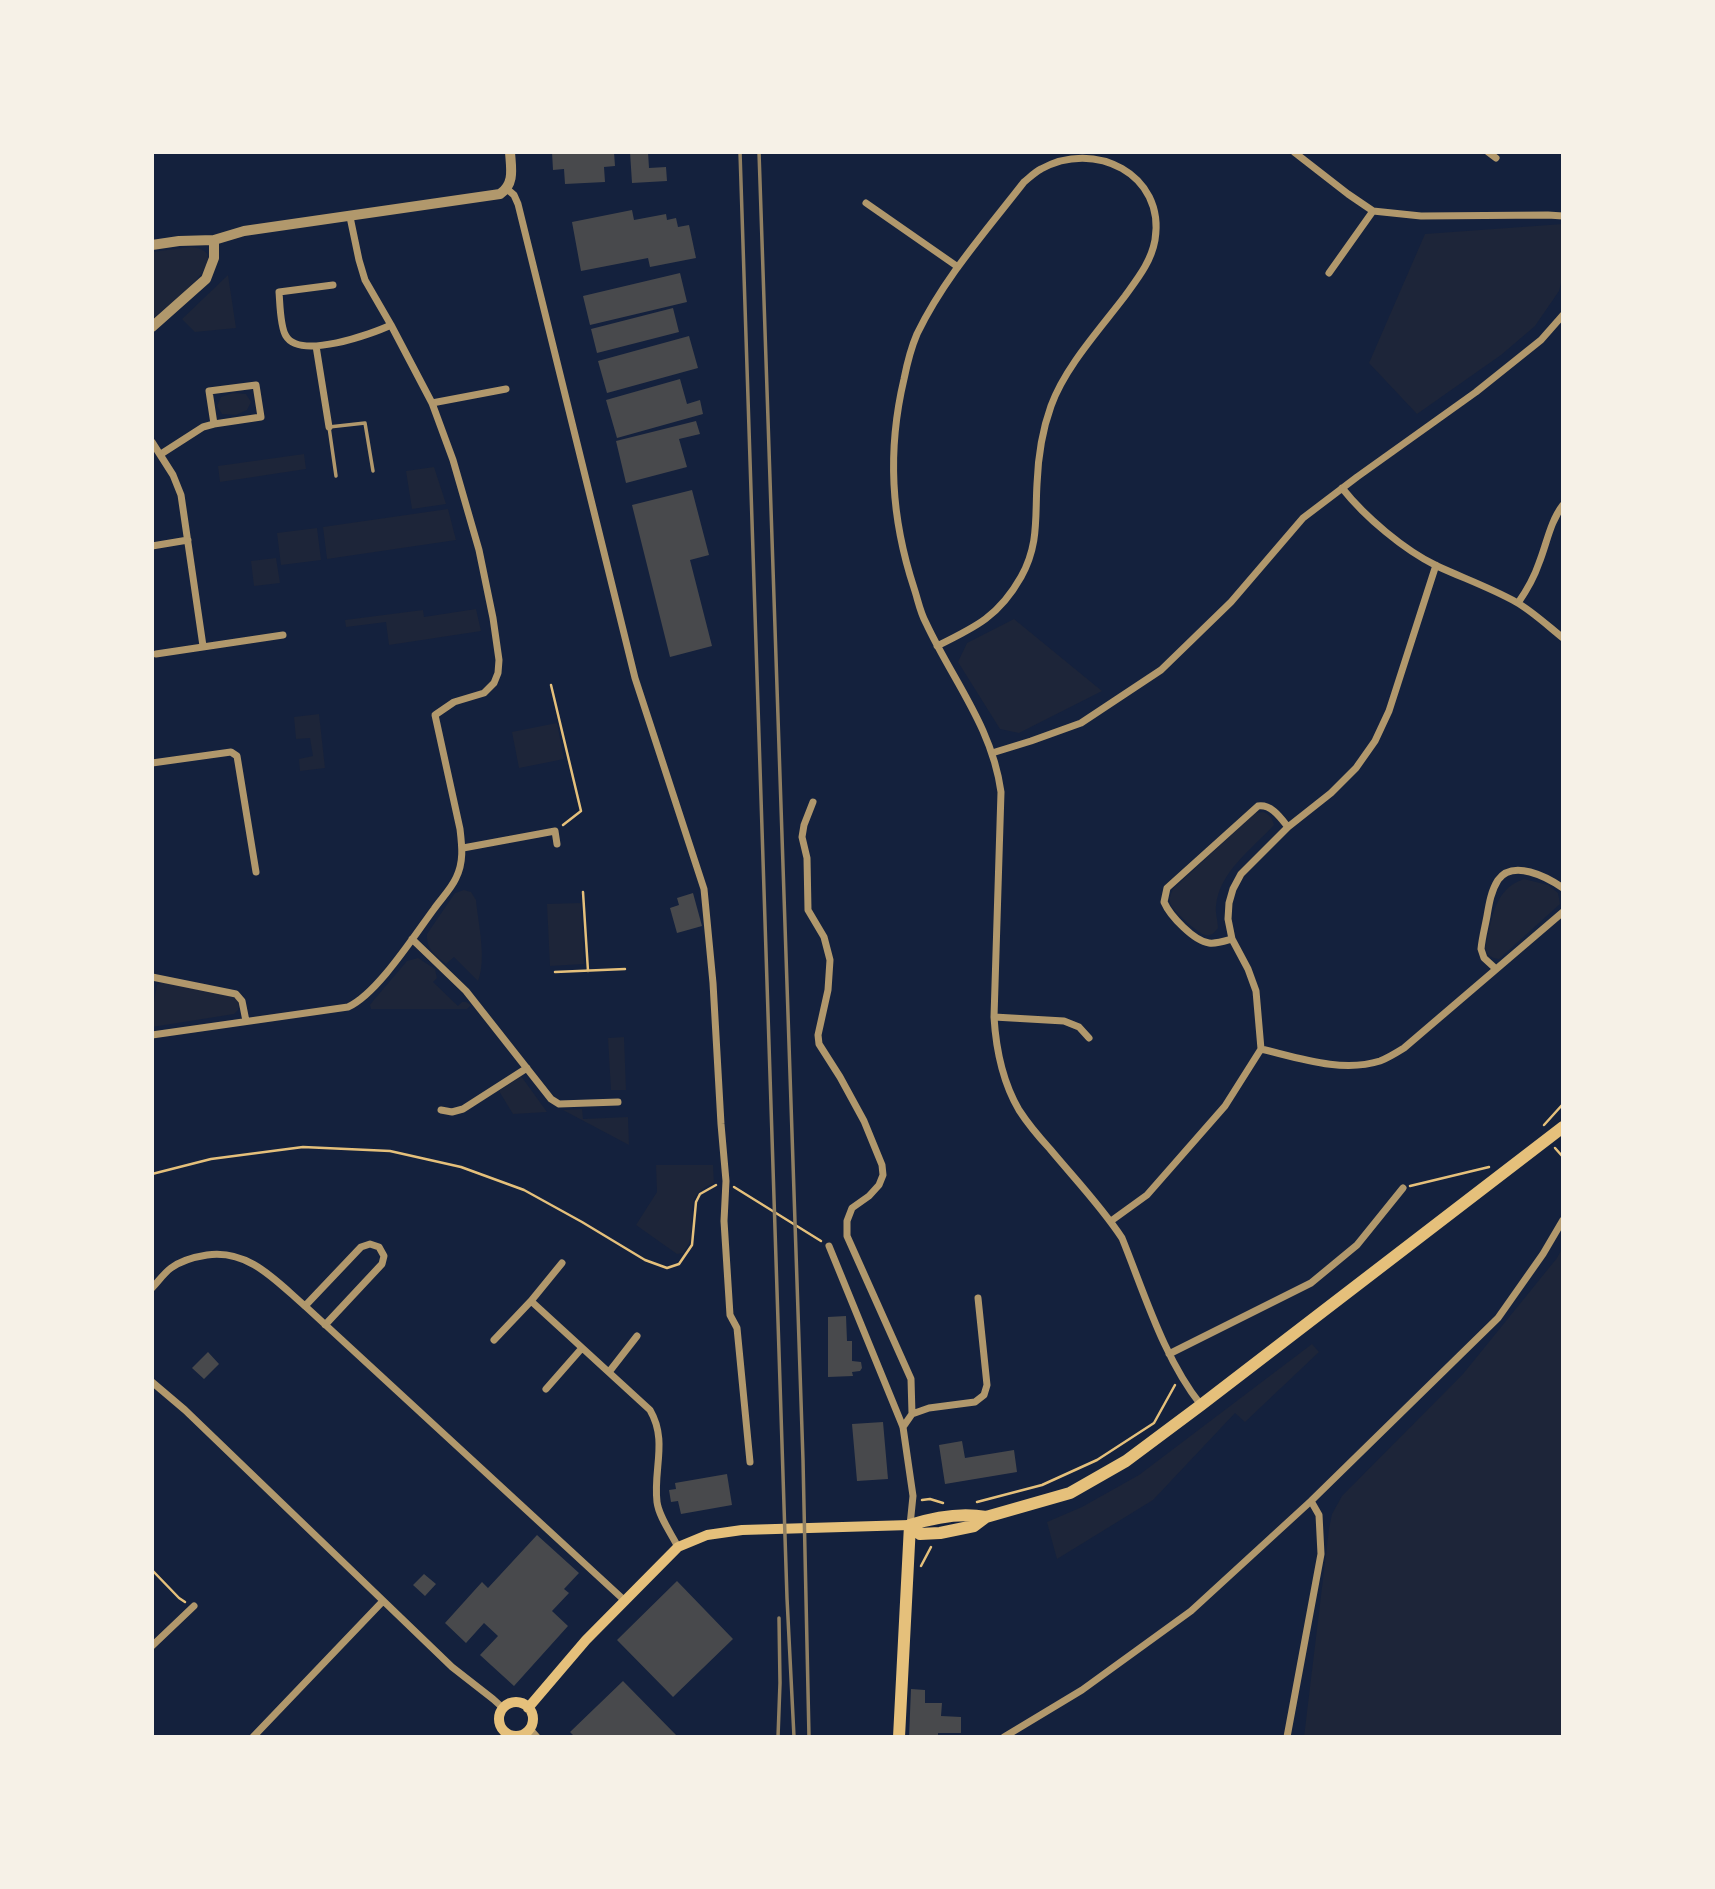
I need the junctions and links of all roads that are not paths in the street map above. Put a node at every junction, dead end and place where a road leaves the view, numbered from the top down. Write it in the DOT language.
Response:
graph roads {
  1 [pos="510,152"];
  2 [pos="1488,152"];
  3 [pos="1299,154"];
  4 [pos="1496,158"];
  5 [pos="507,189"];
  6 [pos="866,203"];
  7 [pos="1373,211"];
  8 [pos="1563,216"];
  9 [pos="350,217"];
  10 [pos="214,240"];
  11 [pos="152,245"];
  12 [pos="958,267"];
  13 [pos="1329,273"];
  14 [pos="333,285"];
  15 [pos="1563,315"];
  16 [pos="391,325"];
  17 [pos="152,327"];
  18 [pos="316,346"];
  19 [pos="506,389"];
  20 [pos="432,403"];
  21 [pos="214,424"];
  22 [pos="329,427"];
  23 [pos="152,442"];
  24 [pos="161,454"];
  25 [pos="373,471"];
  26 [pos="336,476"];
  27 [pos="1342,488"];
  28 [pos="1563,505"];
  29 [pos="188,540"];
  30 [pos="152,546"];
  31 [pos="1436,565"];
  32 [pos="1518,603"];
  33 [pos="283,635"];
  34 [pos="1563,638"];
  35 [pos="203,646"];
  36 [pos="937,646"];
  37 [pos="156,654"];
  38 [pos="992,753"];
  39 [pos="152,763"];
  40 [pos="813,802"];
  41 [pos="1288,827"];
  42 [pos="557,844"];
  43 [pos="463,848"];
  44 [pos="256,872"];
  45 [pos="1563,888"];
  46 [pos="1563,912"];
  47 [pos="412,939"];
  48 [pos="1232,939"];
  49 [pos="1496,969"];
  50 [pos="152,977"];
  51 [pos="994,1017"];
  52 [pos="246,1021"];
  53 [pos="152,1035"];
  54 [pos="1089,1038"];
  55 [pos="1261,1049"];
  56 [pos="527,1068"];
  57 [pos="618,1102"];
  58 [pos="441,1110"];
  59 [pos="1563,1127"];
  60 [pos="1403,1188"];
  61 [pos="1563,1220"];
  62 [pos="1111,1221"];
  63 [pos="829,1246"];
  64 [pos="562,1263"];
  65 [pos="152,1288"];
  66 [pos="978,1298"];
  67 [pos="531,1301"];
  68 [pos="305,1306"];
  69 [pos="325,1325"];
  70 [pos="636,1336"];
  71 [pos="495,1340"];
  72 [pos="582,1348"];
  73 [pos="1169,1354"];
  74 [pos="609,1371"];
  75 [pos="152,1382"];
  76 [pos="546,1388"];
  77 [pos="1201,1405"];
  78 [pos="912,1414"];
  79 [pos="904,1427"];
  80 [pos="751,1462"];
  81 [pos="1311,1501"];
  82 [pos="910,1525"];
  83 [pos="678,1547"];
  84 [pos="624,1600"];
  85 [pos="383,1601"];
  86 [pos="194,1606"];
  87 [pos="152,1646"];
  88 [pos="503,1708"];
  89 [pos="528,1708"];
  90 [pos="533,1733"];
  91 [pos="501,1734"];
  92 [pos="253,1737"];
  93 [pos="899,1737"];
  94 [pos="1004,1737"];
  95 [pos="1287,1737"];
  1 -- 5 [label="street"];
  2 -- 4 [label="street"];
  3 -- 7 [label="street"];
  5 -- 9 [label="street"];
  5 -- 80 [label="street"];
  6 -- 12 [label="street"];
  7 -- 8 [label="street"];
  7 -- 13 [label="street"];
  9 -- 10 [label="street"];
  9 -- 16 [label="street"];
  10 -- 11 [label="street"];
  10 -- 17 [label="street"];
  12 -- 36 [label="street"];
  12 -- 36 [label="street"];
  14 -- 18 [label="street"];
  15 -- 27 [label="street"];
  16 -- 18 [label="street"];
  16 -- 20 [label="street"];
  18 -- 22 [label="street"];
  19 -- 20 [label="street"];
  20 -- 43 [label="street"];
  21 -- 21 [label="street"];
  21 -- 24 [label="street"];
  22 -- 25 [label="lane"];
  22 -- 26 [label="lane"];
  23 -- 24 [label="street"];
  24 -- 29 [label="street"];
  27 -- 31 [label="street"];
  27 -- 38 [label="street"];
  28 -- 32 [label="street"];
  29 -- 30 [label="street"];
  29 -- 35 [label="street"];
  31 -- 32 [label="street"];
  31 -- 41 [label="street"];
  32 -- 34 [label="street"];
  33 -- 35 [label="street"];
  35 -- 37 [label="street"];
  36 -- 38 [label="street"];
  38 -- 51 [label="street"];
  39 -- 44 [label="street"];
  40 -- 78 [label="street"];
  41 -- 48 [label="street"];
  41 -- 48 [label="street"];
  42 -- 43 [label="street"];
  43 -- 47 [label="street"];
  45 -- 49 [label="street"];
  46 -- 49 [label="street"];
  47 -- 52 [label="street"];
  47 -- 56 [label="street"];
  48 -- 55 [label="street"];
  49 -- 55 [label="street"];
  50 -- 52 [label="street"];
  51 -- 54 [label="street"];
  51 -- 62 [label="street"];
  52 -- 53 [label="street"];
  55 -- 62 [label="street"];
  56 -- 57 [label="street"];
  56 -- 58 [label="street"];
  59 -- 77 [label="main road"];
  60 -- 73 [label="street"];
  61 -- 81 [label="street"];
  62 -- 73 [label="street"];
  63 -- 79 [label="street"];
  64 -- 67 [label="street"];
  65 -- 68 [label="street"];
  66 -- 78 [label="street"];
  67 -- 71 [label="street"];
  67 -- 72 [label="street"];
  68 -- 69 [label="street"];
  68 -- 69 [label="street"];
  69 -- 84 [label="street"];
  70 -- 74 [label="street"];
  72 -- 74 [label="street"];
  72 -- 76 [label="street"];
  73 -- 77 [label="street"];
  74 -- 83 [label="street"];
  75 -- 85 [label="street"];
  77 -- 82 [label="main road"];
  78 -- 79 [label="street"];
  79 -- 82 [label="street"];
  81 -- 94 [label="street"];
  81 -- 95 [label="street"];
  82 -- 83 [label="main road"];
  82 -- 93 [label="main road"];
  83 -- 84 [label="main road"];
  84 -- 89 [label="main road"];
  85 -- 88 [label="street"];
  85 -- 92 [label="street"];
  86 -- 87 [label="street"];
  88 -- 89 [label="main road"];
  88 -- 91 [label="main road"];
  89 -- 90 [label="main road"];
  90 -- 91 [label="main road"];
}
